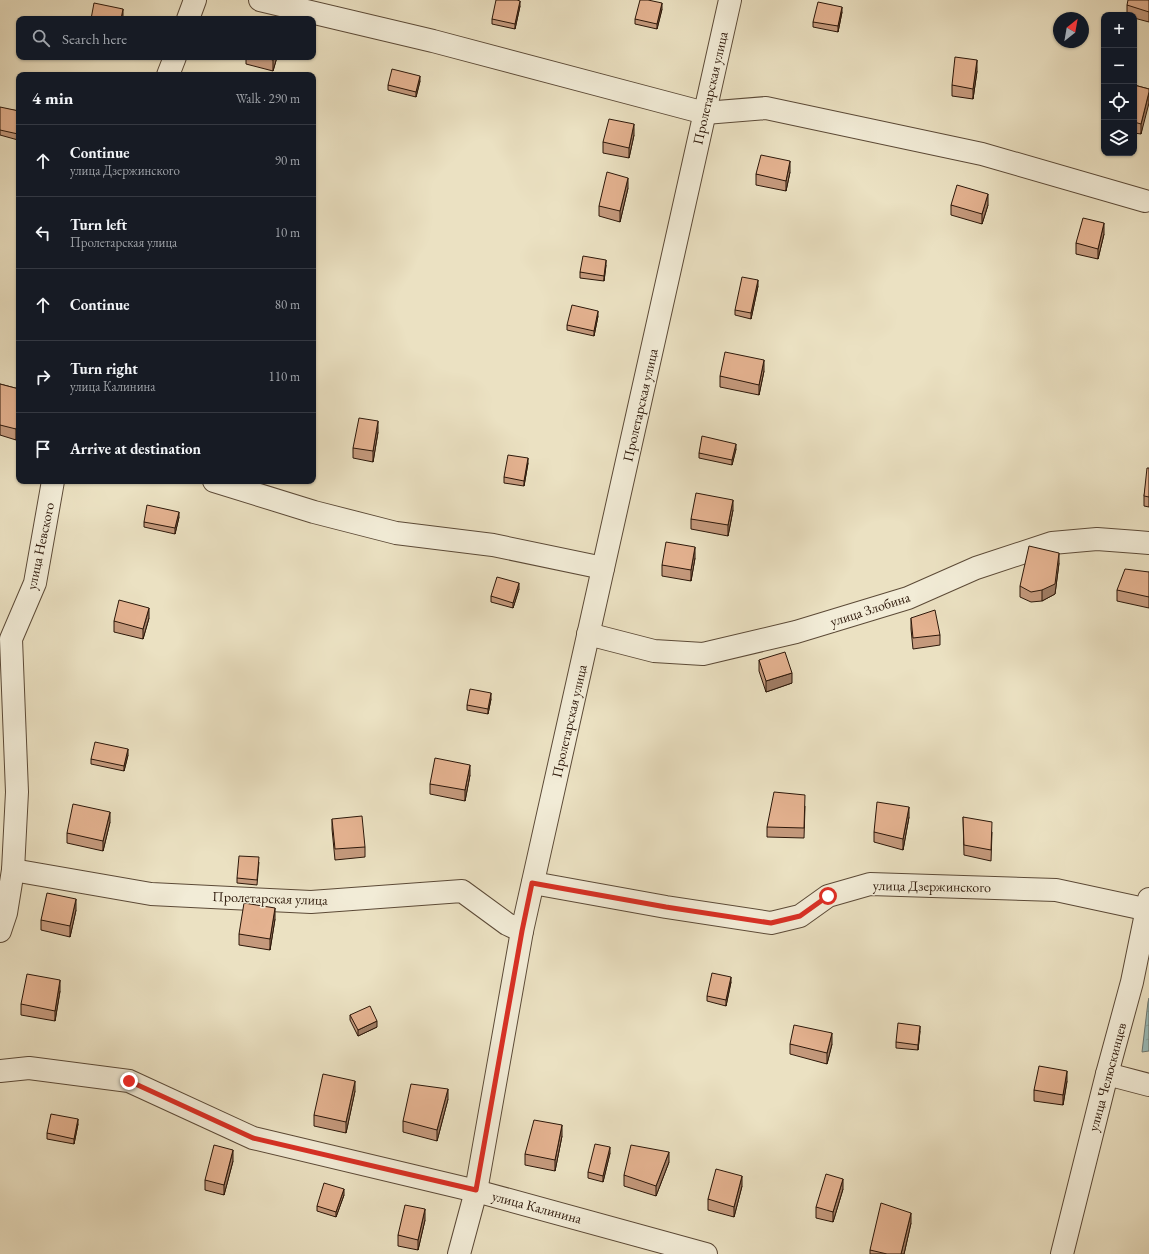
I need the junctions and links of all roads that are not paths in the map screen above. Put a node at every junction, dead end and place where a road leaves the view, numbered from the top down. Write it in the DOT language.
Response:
graph roads {
  1 [pos="195,0"];
  2 [pos="260,0"];
  3 [pos="730,0"];
  4 [pos="189,16"];
  5 [pos="174,60"];
  6 [pos="169,72"];
  7 [pos="705,113"];
  8 [pos="1148,202"];
  9 [pos="52,484"];
  10 [pos="224,484"];
  11 [pos="1149,543"];
  12 [pos="603,568"];
  13 [pos="588,634"];
  14 [pos="6,637"];
  15 [pos="13,870"];
  16 [pos="532,883"];
  17 [pos="1148,906"];
  18 [pos="0,931"];
  19 [pos="522,931"];
  20 [pos="0,1071"];
  21 [pos="1107,1074"];
  22 [pos="1149,1084"];
  23 [pos="476,1190"];
  24 [pos="459,1254"];
  25 [pos="706,1254"];
  26 [pos="1062,1254"];
  1 -- 4 [label="street"];
  2 -- 7 [label="street"];
  3 -- 7 [label="street, Пролетарская улица"];
  5 -- 6 [label="street"];
  7 -- 8 [label="street"];
  7 -- 12 [label="street, Пролетарская улица"];
  9 -- 14 [label="street, улица Невского"];
  10 -- 12 [label="street"];
  11 -- 13 [label="street, улица Злобина"];
  12 -- 13 [label="street, Пролетарская улица"];
  13 -- 16 [label="street, Пролетарская улица"];
  14 -- 15 [label="street, улица Невского"];
  15 -- 18 [label="street, улица Невского"];
  15 -- 19 [label="street, Пролетарская улица"];
  16 -- 17 [label="street, улица Дзержинского"];
  16 -- 19 [label="street, Пролетарская улица"];
  17 -- 21 [label="street, улица Челюскинцев"];
  19 -- 23 [label="street"];
  20 -- 23 [label="street, улица Калинина"];
  21 -- 22 [label="street"];
  21 -- 26 [label="street, улица Челюскинцев"];
  23 -- 24 [label="street"];
  23 -- 25 [label="street, улица Калинина"];
}
